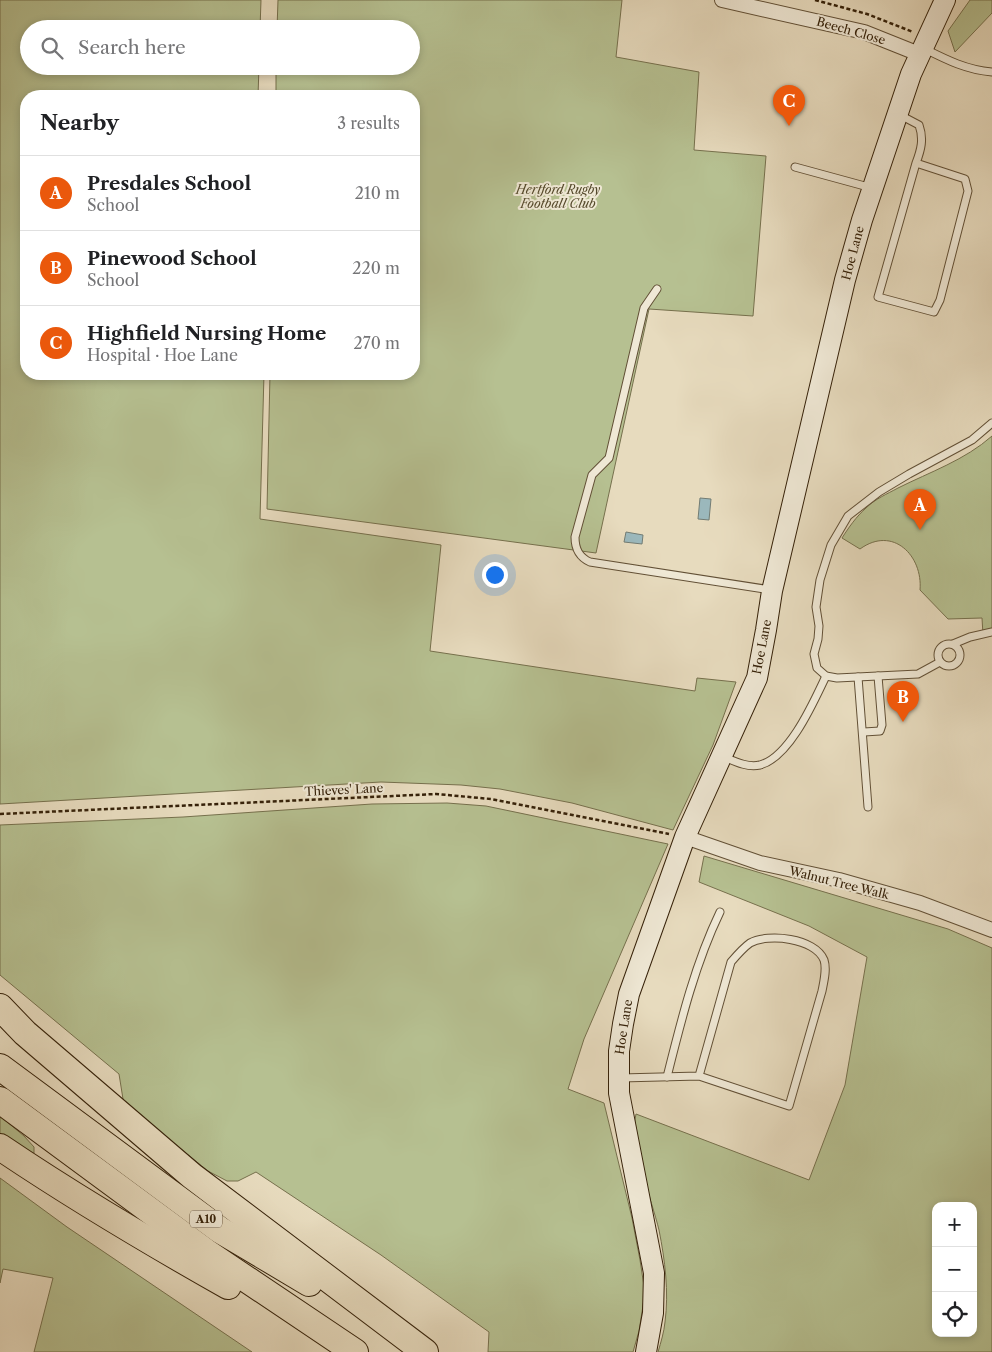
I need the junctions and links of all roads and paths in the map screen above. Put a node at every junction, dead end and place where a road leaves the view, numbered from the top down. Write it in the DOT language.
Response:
graph roads {
  1 [pos="722,0"];
  2 [pos="815,0"];
  3 [pos="942,1"];
  4 [pos="923,46"];
  5 [pos="992,72"];
  6 [pos="897,114"];
  7 [pos="916,163"];
  8 [pos="795,167"];
  9 [pos="872,188"];
  10 [pos="657,289"];
  11 [pos="992,423"];
  12 [pos="772,590"];
  13 [pos="992,632"];
  14 [pos="953,644"];
  15 [pos="940,662"];
  16 [pos="826,676"];
  17 [pos="858,676"];
  18 [pos="878,676"];
  19 [pos="864,732"];
  20 [pos="722,756"];
  21 [pos="868,807"];
  22 [pos="0,814"];
  23 [pos="686,837"];
  24 [pos="720,912"];
  25 [pos="992,930"];
  26 [pos="0,1007"];
  27 [pos="0,1067"];
  28 [pos="699,1076"];
  29 [pos="667,1077"];
  30 [pos="618,1078"];
  31 [pos="0,1100"];
  32 [pos="0,1147"];
  33 [pos="346,1352"];
  34 [pos="355,1352"];
  35 [pos="425,1352"];
  36 [pos="646,1352"];
  1 -- 4 [label="street, Beech Close"];
  2 -- 4 [label="path"];
  3 -- 4 [label="street, Hoe Lane"];
  4 -- 5 [label="lane"];
  4 -- 6 [label="street, Hoe Lane"];
  6 -- 7 [label="lane"];
  6 -- 9 [label="street, Hoe Lane"];
  7 -- 7 [label="lane"];
  8 -- 9 [label="lane"];
  9 -- 12 [label="street, Hoe Lane"];
  10 -- 12 [label="lane"];
  11 -- 16 [label="lane"];
  12 -- 20 [label="street, Hoe Lane"];
  13 -- 14 [label="lane"];
  14 -- 15 [label="lane"];
  14 -- 15 [label="lane"];
  15 -- 18 [label="lane"];
  16 -- 17 [label="lane"];
  16 -- 20 [label="lane"];
  17 -- 18 [label="lane"];
  17 -- 19 [label="lane"];
  18 -- 19 [label="lane"];
  19 -- 21 [label="lane"];
  20 -- 23 [label="street, Hoe Lane"];
  22 -- 23 [label="path, Thieves' Lane"];
  23 -- 25 [label="street, Walnut Tree Walk"];
  23 -- 30 [label="street, Hoe Lane"];
  24 -- 29 [label="lane"];
  26 -- 35 [label="highway"];
  27 -- 35 [label="highway, A10"];
  28 -- 28 [label="lane"];
  28 -- 29 [label="lane"];
  29 -- 30 [label="lane"];
  30 -- 36 [label="street, Hoe Lane"];
  31 -- 34 [label="highway, A10"];
  32 -- 33 [label="highway"];
}
